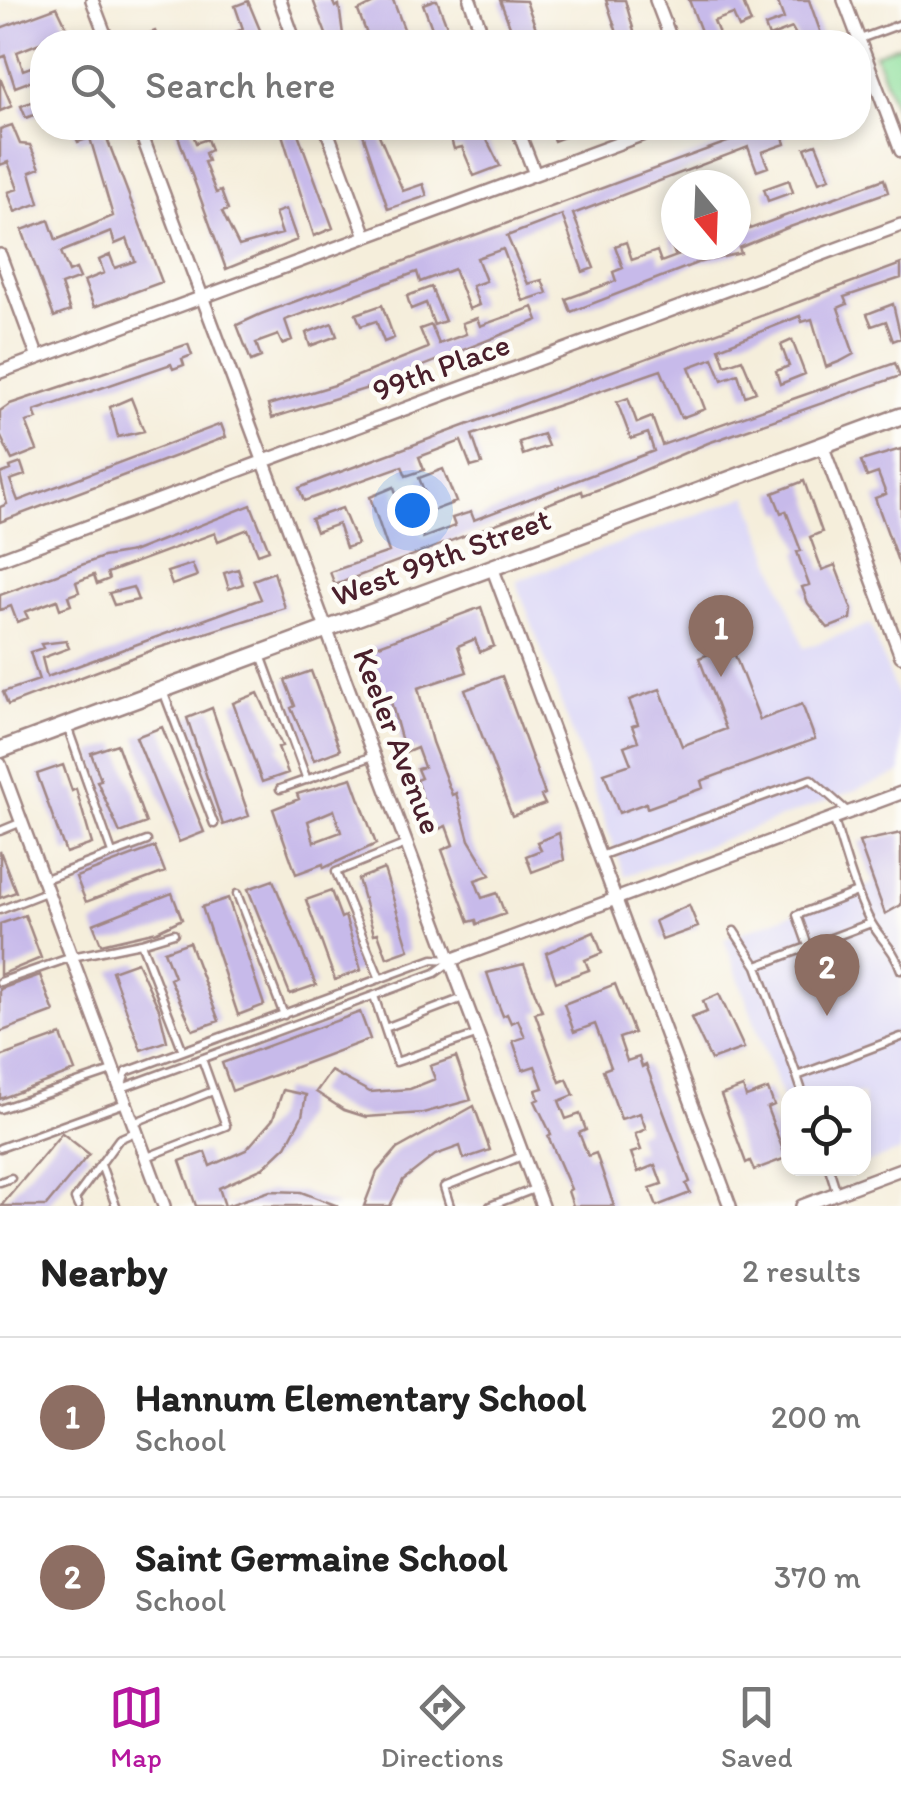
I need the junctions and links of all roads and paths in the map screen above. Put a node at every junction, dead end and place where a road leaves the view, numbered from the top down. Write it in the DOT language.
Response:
graph roads {
  1 [pos="92,0"];
  2 [pos="280,0"];
  3 [pos="470,0"];
  4 [pos="656,0"];
  5 [pos="844,0"];
  6 [pos="901,24"];
  7 [pos="103,30"];
  8 [pos="291,30"];
  9 [pos="481,30"];
  10 [pos="667,30"];
  11 [pos="855,30"];
  12 [pos="871,42"];
  13 [pos="871,74"];
  14 [pos="144,140"];
  15 [pos="330,140"];
  16 [pos="521,140"];
  17 [pos="627,140"];
  18 [pos="901,150"];
  19 [pos="534,174"];
  20 [pos="901,226"];
  21 [pos="366,236"];
  22 [pos="0,255"];
  23 [pos="203,297"];
  24 [pos="38,358"];
  25 [pos="0,372"];
  26 [pos="901,416"];
  27 [pos="822,445"];
  28 [pos="264,462"];
  29 [pos="0,559"];
  30 [pos="492,567"];
  31 [pos="327,629"];
  32 [pos="260,654"];
  33 [pos="901,656"];
  34 [pos="162,690"];
  35 [pos="67,725"];
  36 [pos="0,750"];
  37 [pos="374,756"];
  38 [pos="0,764"];
  39 [pos="306,780"];
  40 [pos="280,789"];
  41 [pos="901,794"];
  42 [pos="848,813"];
  43 [pos="833,818"];
  44 [pos="22,822"];
  45 [pos="214,824"];
  46 [pos="0,830"];
  47 [pos="148,841"];
  48 [pos="407,844"];
  49 [pos="112,854"];
  50 [pos="600,856"];
  51 [pos="45,886"];
  52 [pos="857,892"];
  53 [pos="237,894"];
  54 [pos="616,899"];
  55 [pos="0,910"];
  56 [pos="871,923"];
  57 [pos="734,931"];
  58 [pos="174,933"];
  59 [pos="141,943"];
  60 [pos="808,946"];
  61 [pos="72,957"];
  62 [pos="451,960"];
  63 [pos="757,966"];
  64 [pos="901,970"];
  65 [pos="380,979"];
  66 [pos="0,982"];
  67 [pos="374,996"];
  68 [pos="465,997"];
  69 [pos="284,1014"];
  70 [pos="385,1028"];
  71 [pos="478,1034"];
  72 [pos="901,1038"];
  73 [pos="183,1051"];
  74 [pos="202,1059"];
  75 [pos="114,1070"];
  76 [pos="797,1076"];
  77 [pos="800,1086"];
  78 [pos="120,1089"];
  79 [pos="214,1091"];
  80 [pos="126,1103"];
  81 [pos="0,1110"];
  82 [pos="135,1127"];
  83 [pos="0,1148"];
  84 [pos="523,1156"];
  85 [pos="146,1157"];
  86 [pos="100,1164"];
  87 [pos="901,1169"];
  88 [pos="832,1176"];
  89 [pos="11,1178"];
  90 [pos="0,1182"];
  91 [pos="536,1188"];
  92 [pos="837,1193"];
  93 [pos="78,1206"];
  94 [pos="116,1206"];
  95 [pos="164,1206"];
  96 [pos="450,1206"];
  97 [pos="490,1206"];
  98 [pos="542,1206"];
  99 [pos="730,1206"];
  100 [pos="802,1206"];
  1 -- 7 [label="street"];
  2 -- 8 [label="street"];
  3 -- 9 [label="street"];
  4 -- 10 [label="street"];
  5 -- 11 [label="street"];
  6 -- 12 [label="lane"];
  13 -- 18 [label="street"];
  14 -- 23 [label="street, Keeler Avenue"];
  15 -- 21 [label="street"];
  16 -- 19 [label="street"];
  17 -- 19 [label="street"];
  19 -- 21 [label="street"];
  20 -- 28 [label="street, 99th Place"];
  21 -- 23 [label="street"];
  22 -- 24 [label="street"];
  23 -- 24 [label="street"];
  23 -- 28 [label="street, Keeler Avenue"];
  24 -- 25 [label="street"];
  26 -- 27 [label="street, West 99th Street"];
  27 -- 30 [label="street, West 99th Street"];
  27 -- 33 [label="street"];
  28 -- 29 [label="street, 99th Place"];
  28 -- 31 [label="street, Keeler Avenue"];
  30 -- 31 [label="street, West 99th Street"];
  30 -- 50 [label="street"];
  31 -- 32 [label="street, West 99th Street"];
  31 -- 37 [label="street, Keeler Avenue"];
  32 -- 34 [label="street, West 99th Street"];
  32 -- 39 [label="lane"];
  34 -- 35 [label="street, West 99th Street"];
  34 -- 45 [label="lane"];
  35 -- 36 [label="street, West 99th Street"];
  35 -- 49 [label="lane"];
  37 -- 39 [label="lane"];
  37 -- 48 [label="street, Keeler Avenue"];
  38 -- 44 [label="street"];
  39 -- 40 [label="lane"];
  41 -- 42 [label="street"];
  42 -- 43 [label="street"];
  42 -- 50 [label="lane"];
  43 -- 52 [label="lane"];
  43 -- 54 [label="street"];
  44 -- 46 [label="lane"];
  44 -- 51 [label="street"];
  47 -- 49 [label="lane"];
  48 -- 62 [label="street, Keeler Avenue"];
  48 -- 65 [label="lane"];
  49 -- 51 [label="lane"];
  50 -- 54 [label="street"];
  51 -- 55 [label="lane"];
  51 -- 61 [label="street"];
  52 -- 56 [label="lane"];
  52 -- 60 [label="lane"];
  53 -- 69 [label="lane"];
  54 -- 62 [label="street"];
  54 -- 99 [label="street"];
  56 -- 60 [label="lane"];
  56 -- 64 [label="lane"];
  57 -- 63 [label="lane"];
  58 -- 59 [label="lane"];
  59 -- 61 [label="lane"];
  59 -- 73 [label="lane"];
  60 -- 63 [label="lane"];
  61 -- 66 [label="lane"];
  61 -- 75 [label="street"];
  62 -- 65 [label="lane"];
  62 -- 67 [label="lane"];
  62 -- 68 [label="street, Keeler Avenue"];
  63 -- 76 [label="lane"];
  65 -- 69 [label="lane"];
  67 -- 70 [label="lane"];
  67 -- 74 [label="lane"];
  68 -- 70 [label="lane"];
  68 -- 71 [label="street, Keeler Avenue"];
  69 -- 73 [label="lane"];
  70 -- 71 [label="lane"];
  71 -- 84 [label="street, Keeler Avenue"];
  72 -- 76 [label="lane"];
  73 -- 78 [label="lane"];
  74 -- 78 [label="lane"];
  74 -- 79 [label="lane"];
  75 -- 78 [label="street"];
  75 -- 81 [label="lane"];
  76 -- 77 [label="lane"];
  78 -- 80 [label="street"];
  79 -- 82 [label="lane"];
  79 -- 85 [label="lane"];
  80 -- 82 [label="street"];
  80 -- 83 [label="lane"];
  82 -- 85 [label="street"];
  82 -- 86 [label="lane"];
  84 -- 91 [label="street, Keeler Avenue"];
  84 -- 96 [label="lane"];
  85 -- 95 [label="street"];
  86 -- 93 [label="lane"];
  86 -- 94 [label="lane"];
  87 -- 92 [label="street"];
  88 -- 92 [label="lane"];
  89 -- 90 [label="lane"];
  91 -- 97 [label="lane"];
  91 -- 98 [label="street, Keeler Avenue"];
  92 -- 100 [label="street"];
}
